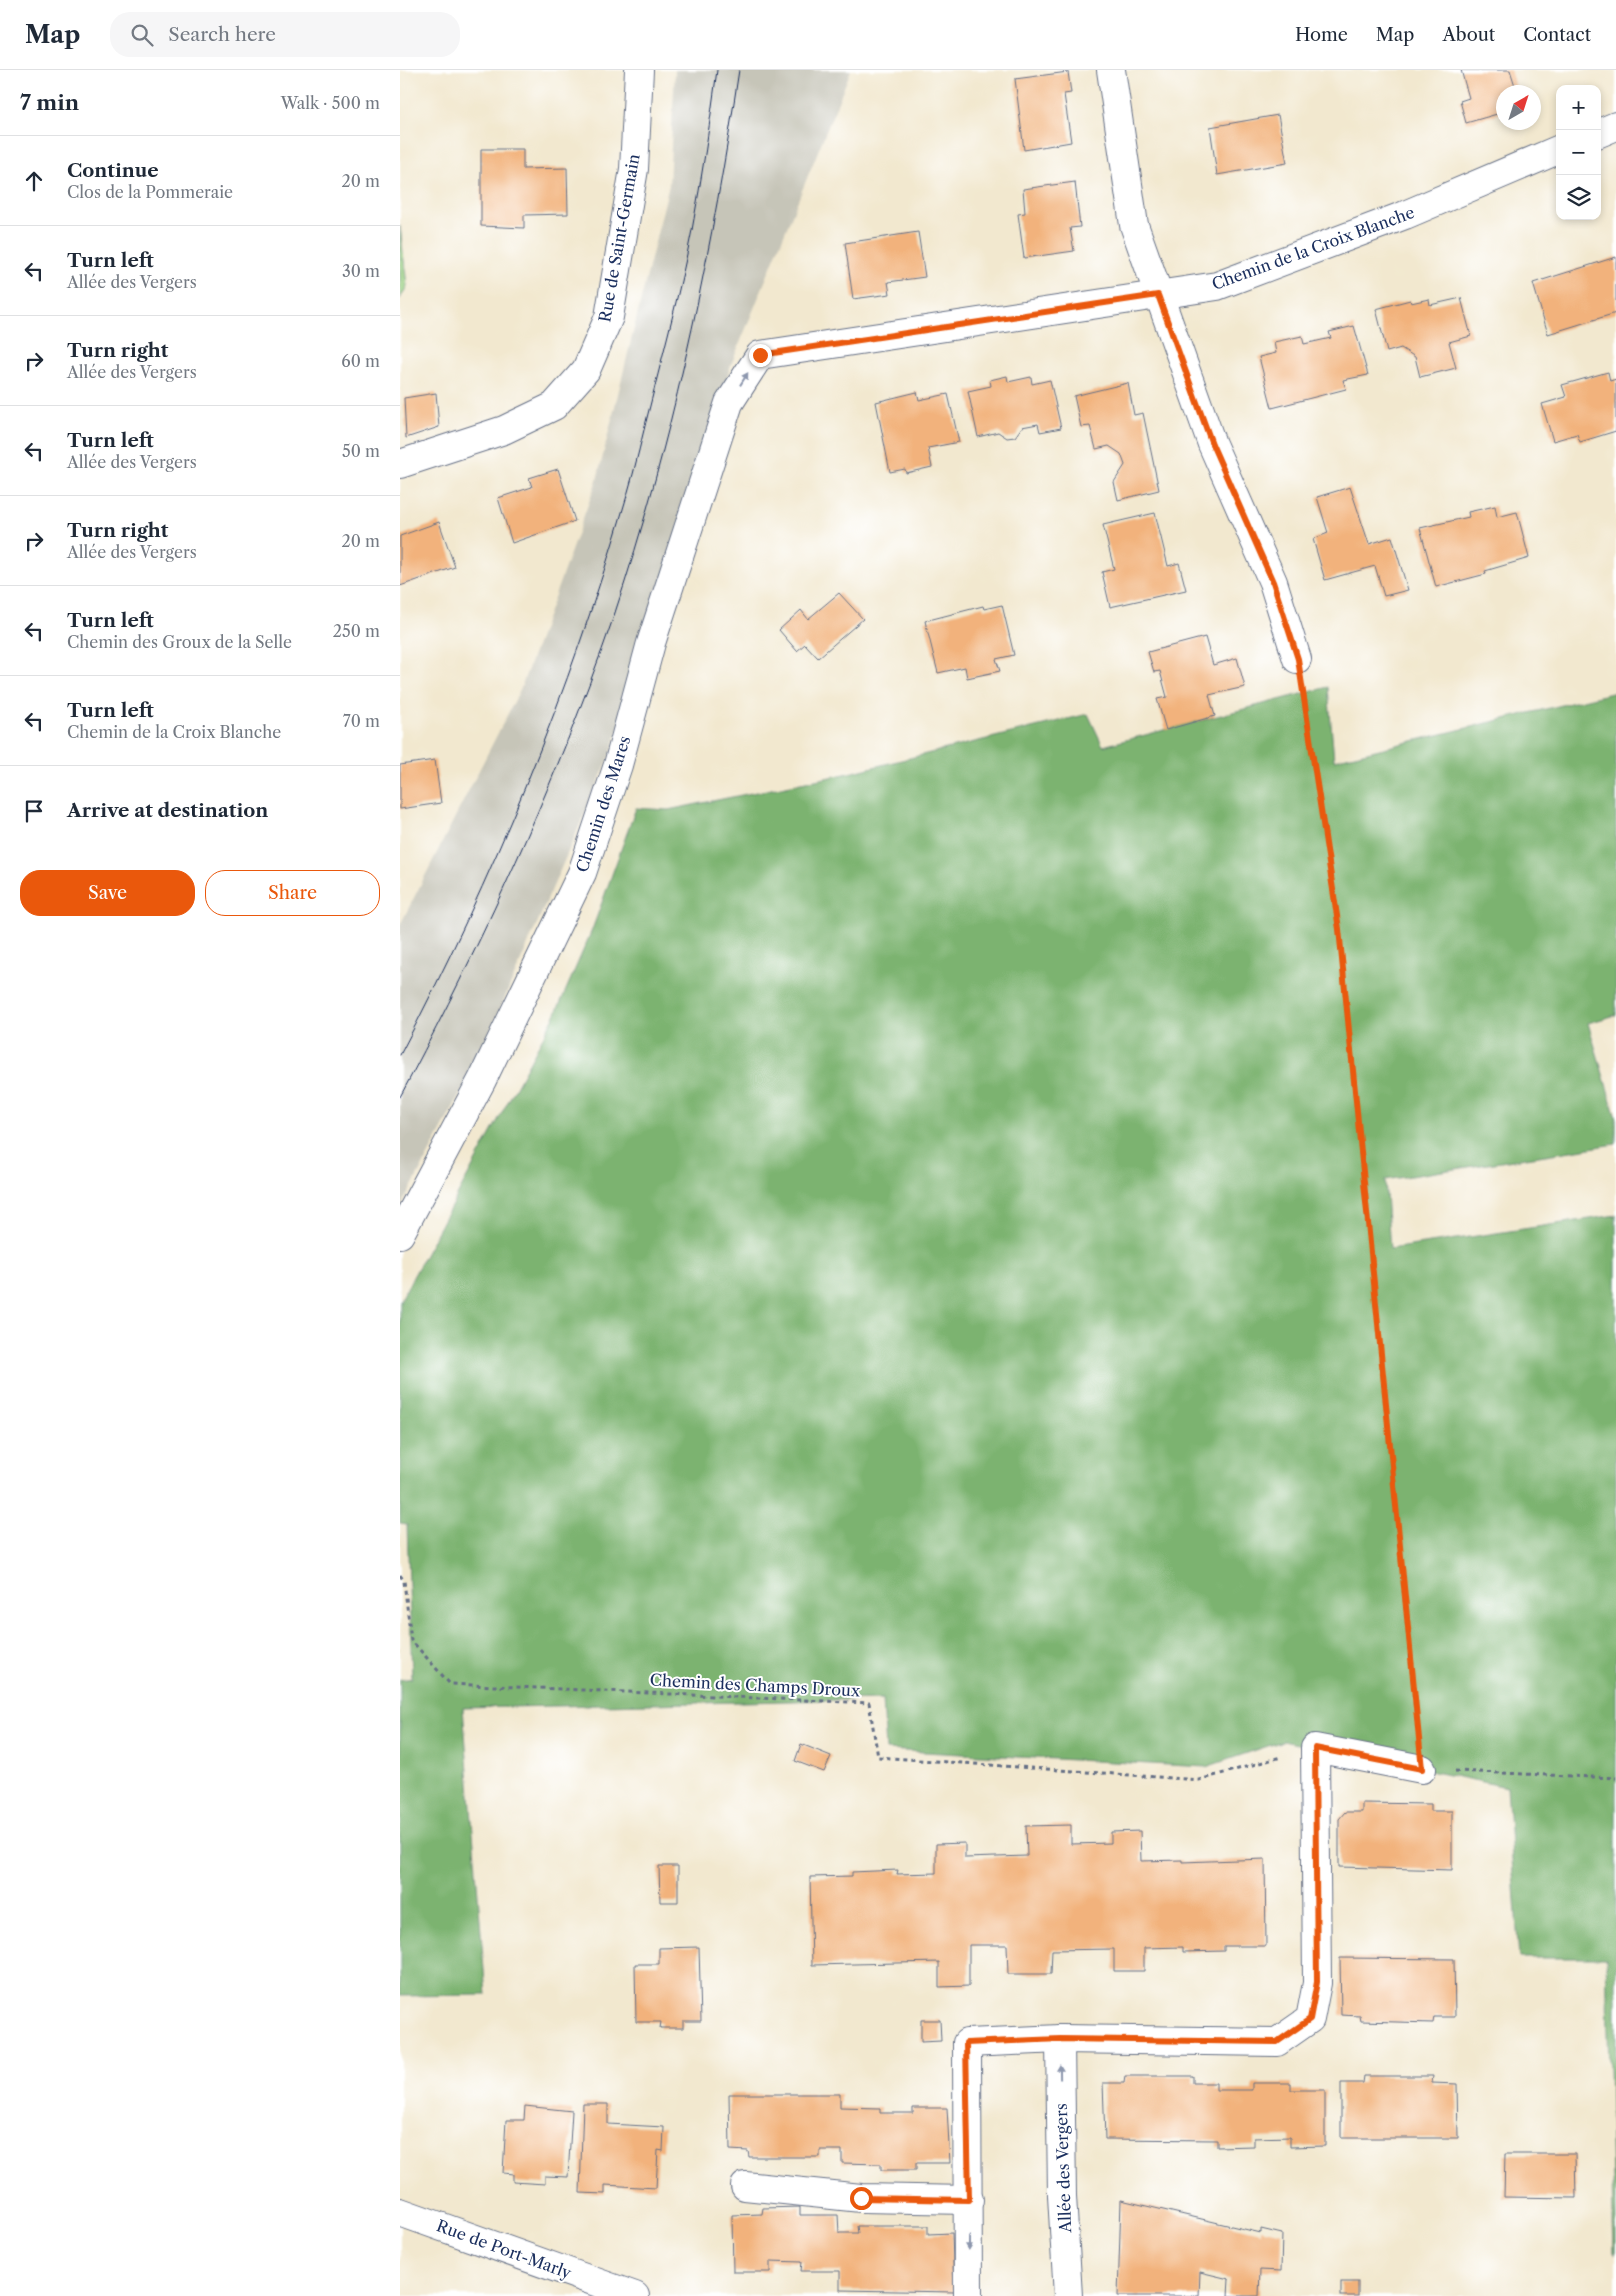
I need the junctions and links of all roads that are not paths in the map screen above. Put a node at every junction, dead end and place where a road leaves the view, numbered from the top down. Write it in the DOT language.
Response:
graph roads {
  1 [pos="639,70"];
  2 [pos="1111,70"];
  3 [pos="1616,126"];
  4 [pos="1601,132"];
  5 [pos="1556,151"];
  6 [pos="1158,295"];
  7 [pos="760,355"];
  8 [pos="400,464"];
  9 [pos="1298,659"];
  10 [pos="400,1234"];
  11 [pos="1422,1769"];
  12 [pos="1060,2039"];
  13 [pos="745,2186"];
  14 [pos="969,2200"];
  15 [pos="400,2212"];
  16 [pos="635,2296"];
  17 [pos="968,2296"];
  18 [pos="1068,2296"];
  1 -- 8 [label="street, Rue de Saint-Germain"];
  2 -- 6 [label="street"];
  3 -- 4 [label="street"];
  5 -- 6 [label="street, Chemin de la Croix Blanche"];
  6 -- 7 [label="street, Chemin de la Croix Blanche"];
  6 -- 9 [label="street"];
  10 -- 7 [label="street, Chemin des Mares, one-way"];
  11 -- 12 [label="street"];
  12 -- 14 [label="street"];
  18 -- 12 [label="street, Allée des Vergers, one-way"];
  13 -- 14 [label="street"];
  14 -- 17 [label="street, one-way"];
  15 -- 16 [label="street, Rue de Port-Marly"];
}
